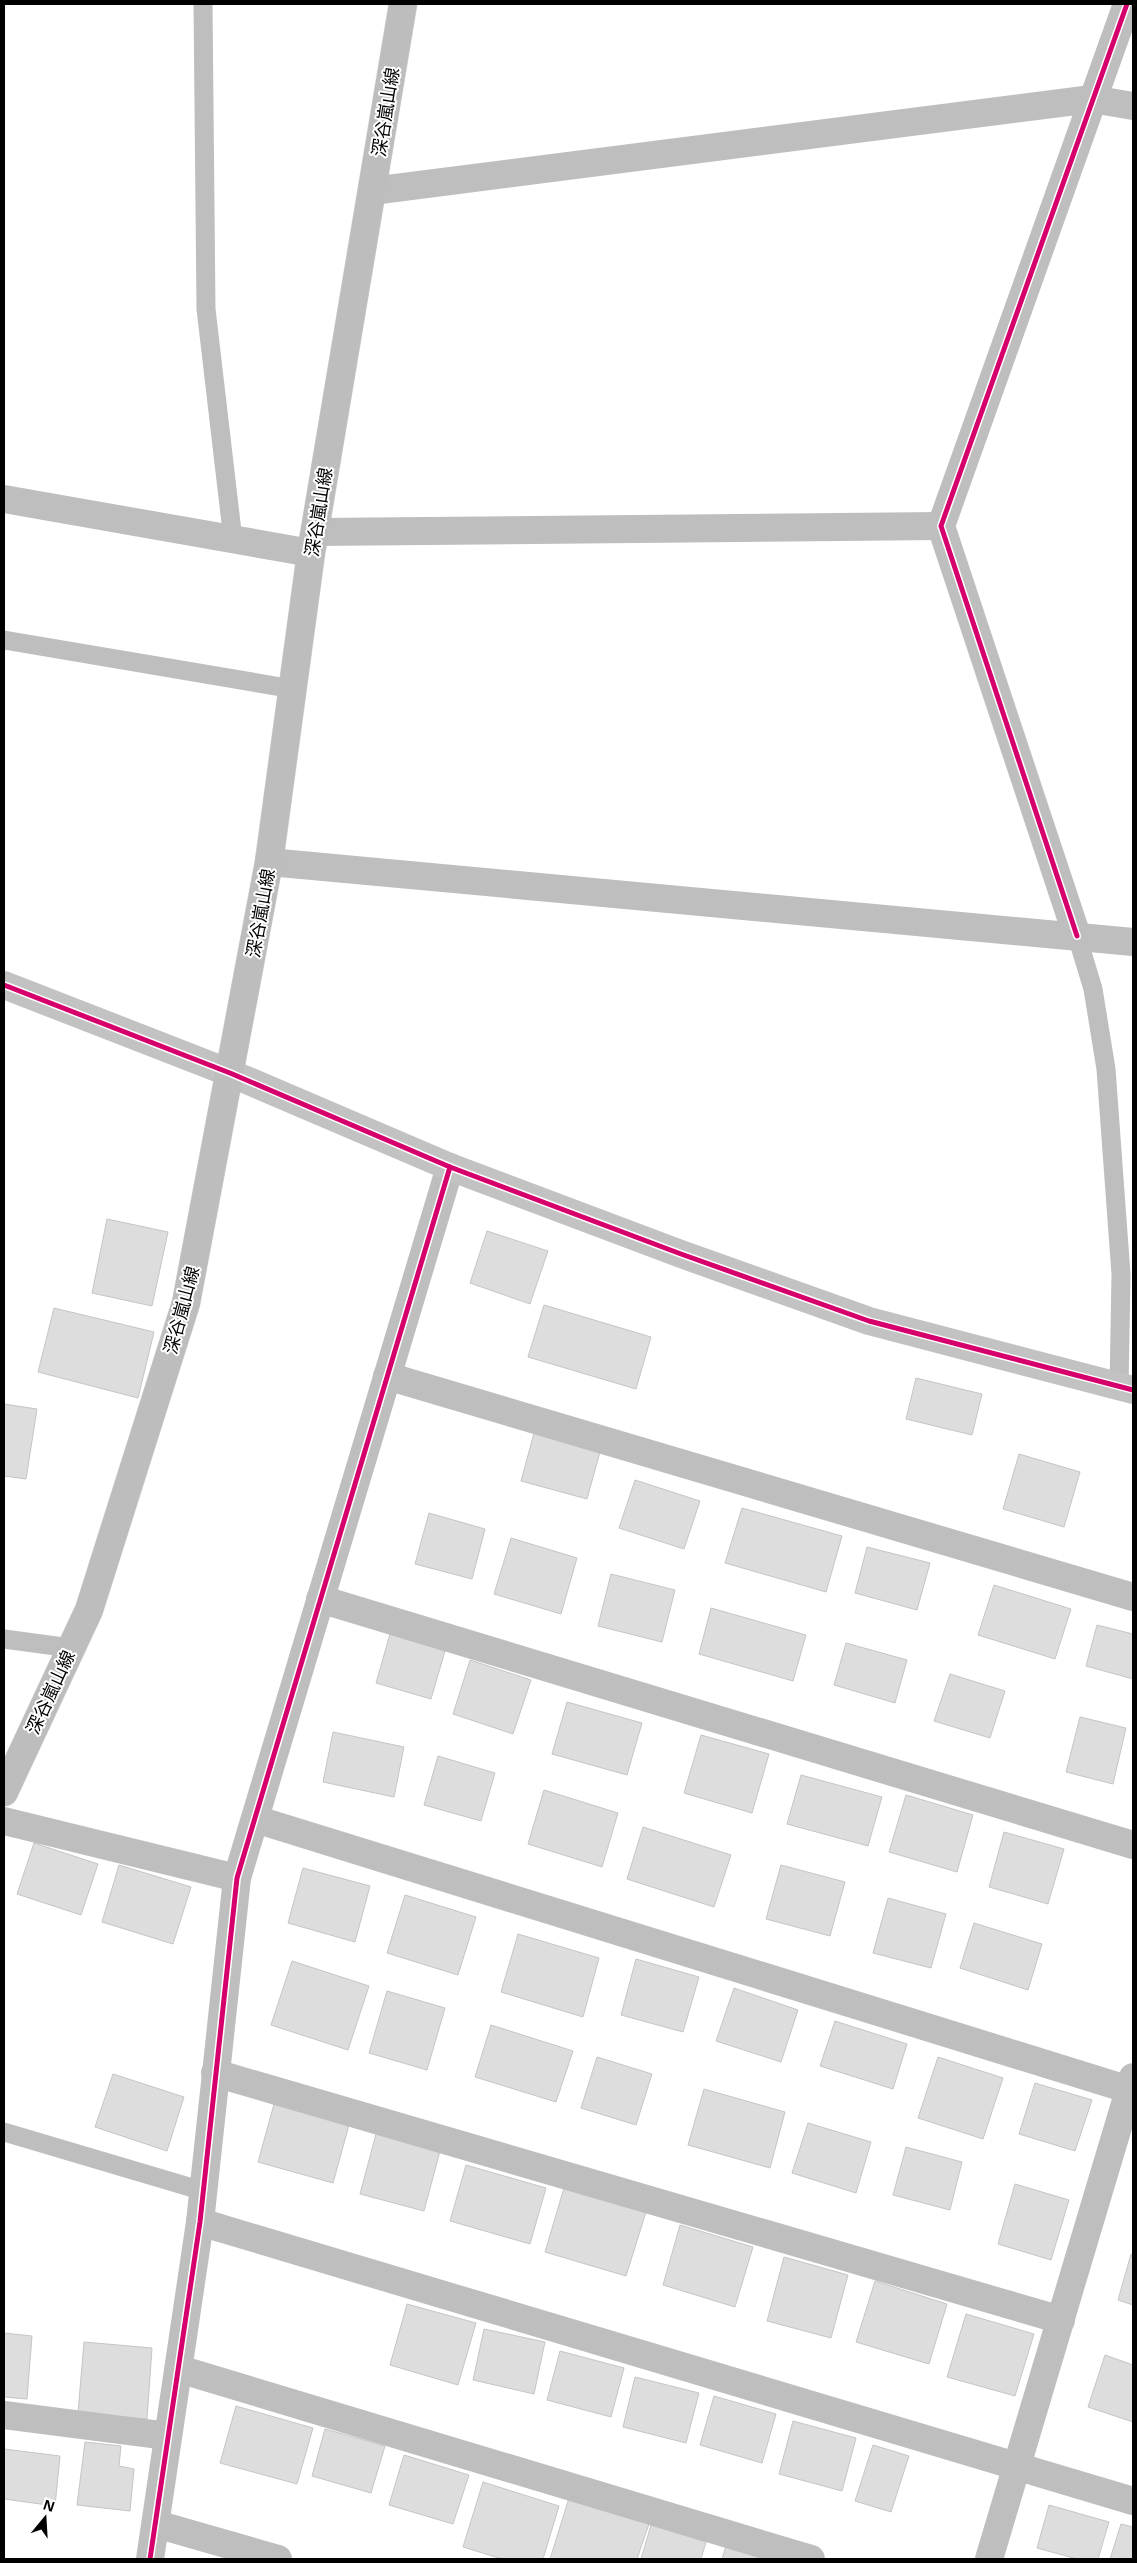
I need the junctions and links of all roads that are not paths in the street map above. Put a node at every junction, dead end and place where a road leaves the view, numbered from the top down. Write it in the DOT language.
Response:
graph roads {
  1 [pos="203,4"];
  2 [pos="403,4"];
  3 [pos="1127,4"];
  4 [pos="1092,99"];
  5 [pos="1133,106"];
  6 [pos="372,191"];
  7 [pos="4,499"];
  8 [pos="941,526"];
  9 [pos="233,540"];
  10 [pos="313,543"];
  11 [pos="4,640"];
  12 [pos="292,689"];
  13 [pos="269,862"];
  14 [pos="1077,936"];
  15 [pos="1133,942"];
  16 [pos="4,985"];
  17 [pos="230,1073"];
  18 [pos="450,1167"];
  19 [pos="387,1376"];
  20 [pos="1126,1389"];
  21 [pos="1133,1597"];
  22 [pos="320,1599"];
  23 [pos="4,1640"];
  24 [pos="71,1648"];
  25 [pos="4,1792"];
  26 [pos="255,1819"];
  27 [pos="4,1821"];
  28 [pos="1133,1846"];
  29 [pos="238,1878"];
  30 [pos="215,2073"];
  31 [pos="1131,2084"];
  32 [pos="4,2132"];
  33 [pos="203,2191"];
  34 [pos="200,2222"];
  35 [pos="1061,2320"];
  36 [pos="178,2369"];
  37 [pos="4,2414"];
  38 [pos="168,2436"];
  39 [pos="1017,2468"];
  40 [pos="1133,2501"];
  41 [pos="156,2524"];
  42 [pos="150,2559"];
  43 [pos="278,2559"];
  44 [pos="811,2559"];
  45 [pos="989,2559"];
  1 -- 9 [label="lane"];
  2 -- 6 [label="main road, 深谷嵐山線"];
  3 -- 4 [label="street"];
  4 -- 5 [label="street"];
  4 -- 6 [label="street"];
  4 -- 8 [label="street"];
  6 -- 10 [label="main road, 深谷嵐山線"];
  7 -- 9 [label="street"];
  8 -- 10 [label="street"];
  8 -- 14 [label="street"];
  9 -- 10 [label="street"];
  10 -- 12 [label="main road, 深谷嵐山線"];
  11 -- 12 [label="lane"];
  12 -- 13 [label="main road, 深谷嵐山線"];
  13 -- 14 [label="street"];
  13 -- 17 [label="main road, 深谷嵐山線"];
  14 -- 15 [label="street"];
  14 -- 20 [label="lane"];
  16 -- 17 [label="street"];
  17 -- 18 [label="street"];
  17 -- 24 [label="main road, 深谷嵐山線"];
  18 -- 19 [label="street"];
  18 -- 20 [label="street"];
  19 -- 21 [label="street"];
  19 -- 22 [label="street"];
  22 -- 26 [label="street"];
  22 -- 28 [label="street"];
  23 -- 24 [label="lane"];
  24 -- 25 [label="main road, 深谷嵐山線"];
  26 -- 29 [label="street"];
  26 -- 31 [label="street"];
  27 -- 29 [label="street"];
  29 -- 30 [label="street"];
  30 -- 33 [label="street"];
  30 -- 35 [label="street"];
  31 -- 35 [label="street"];
  32 -- 33 [label="lane"];
  33 -- 34 [label="street"];
  34 -- 36 [label="street"];
  34 -- 39 [label="street"];
  35 -- 39 [label="street"];
  36 -- 38 [label="street"];
  36 -- 44 [label="street"];
  37 -- 38 [label="street"];
  38 -- 41 [label="street"];
  39 -- 40 [label="street"];
  39 -- 45 [label="street"];
  41 -- 42 [label="street"];
  41 -- 43 [label="street"];
}
